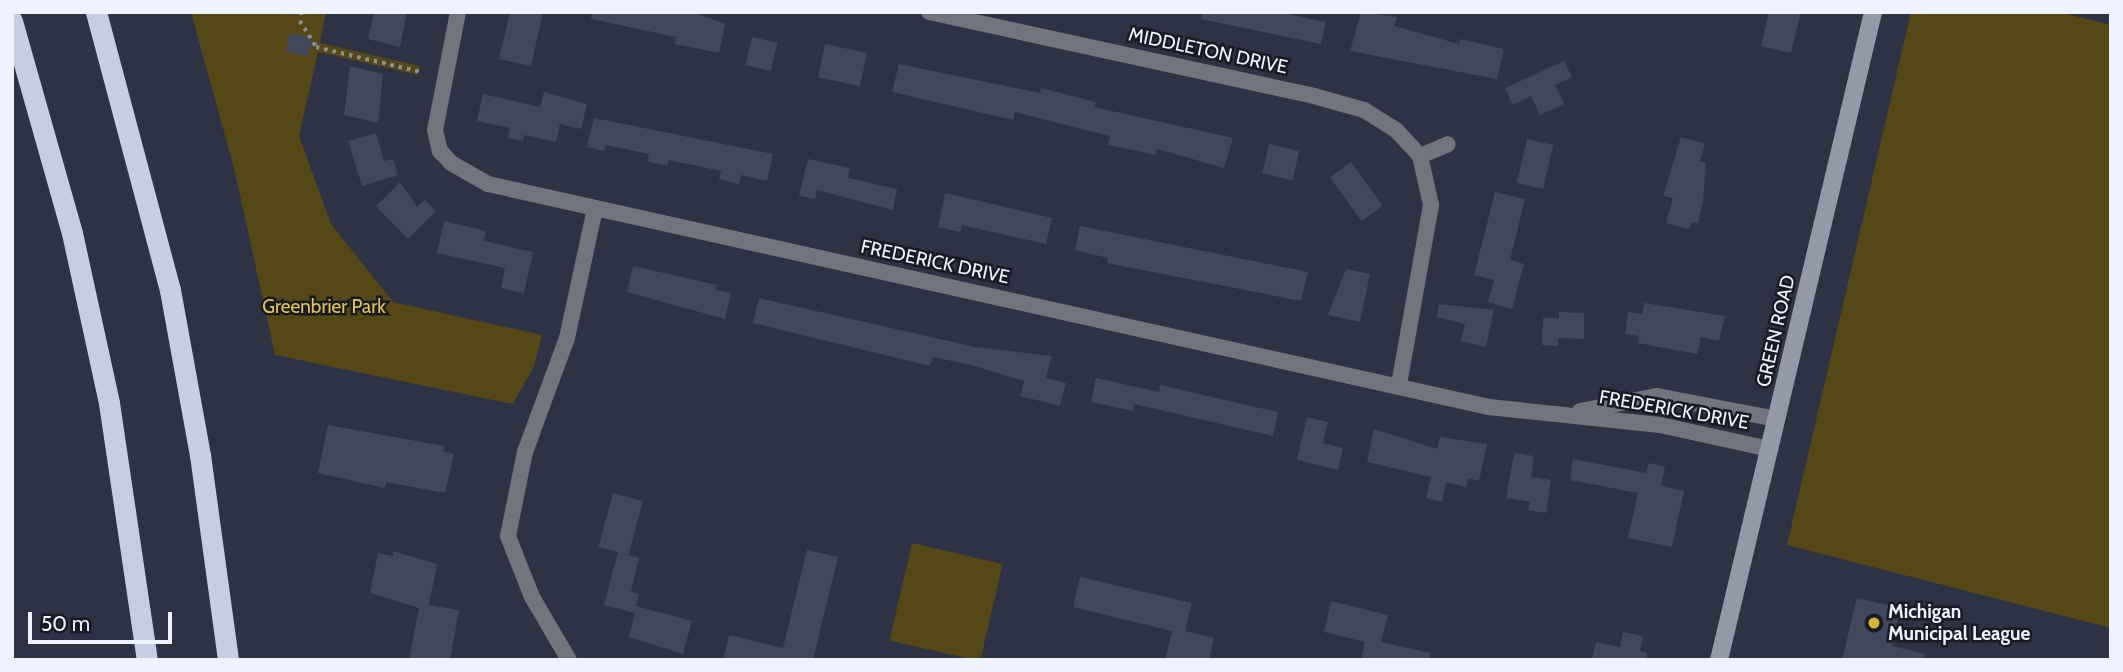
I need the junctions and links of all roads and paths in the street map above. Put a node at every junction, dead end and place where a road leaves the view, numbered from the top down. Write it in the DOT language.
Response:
graph roads {
  1 [pos="96,12"];
  2 [pos="302,12"];
  3 [pos="458,12"];
  4 [pos="929,12"];
  5 [pos="1872,12"];
  6 [pos="12,21"];
  7 [pos="421,72"];
  8 [pos="1448,144"];
  9 [pos="1420,156"];
  10 [pos="595,208"];
  11 [pos="1399,385"];
  12 [pos="1572,413"];
  13 [pos="1776,419"];
  14 [pos="1769,449"];
  15 [pos="567,657"];
  16 [pos="147,660"];
  17 [pos="228,660"];
  18 [pos="1719,660"];
  1 -- 17 [label="highway"];
  2 -- 7 [label="path"];
  3 -- 10 [label="street, FREDERICK DRIVE"];
  4 -- 9 [label="street, MIDDLETON DRIVE"];
  5 -- 13 [label="street, GREEN ROAD"];
  6 -- 16 [label="highway"];
  8 -- 9 [label="street"];
  9 -- 11 [label="street"];
  10 -- 11 [label="street, FREDERICK DRIVE"];
  10 -- 15 [label="street"];
  11 -- 12 [label="street, FREDERICK DRIVE"];
  12 -- 13 [label="street, FREDERICK DRIVE"];
  12 -- 14 [label="street, FREDERICK DRIVE"];
  13 -- 14 [label="street, GREEN ROAD"];
  14 -- 18 [label="street, GREEN ROAD"];
}
